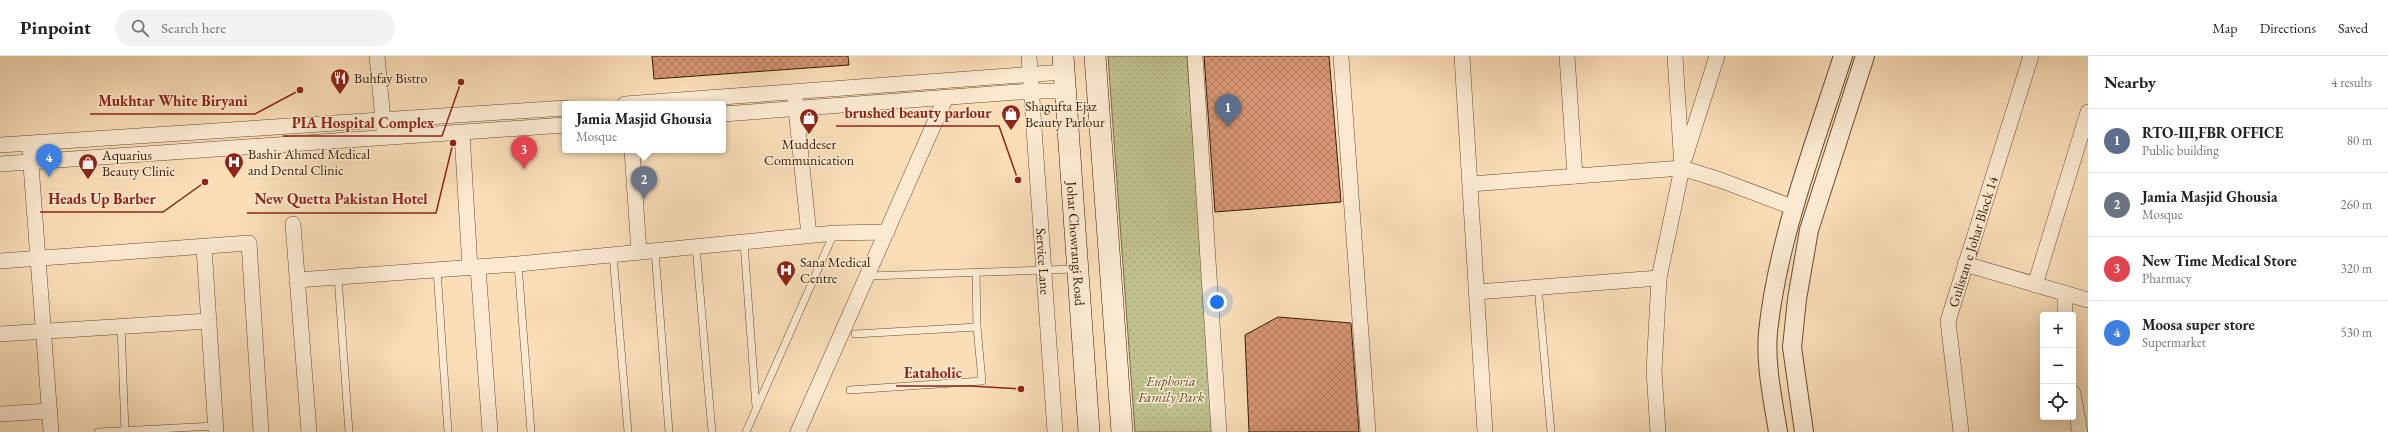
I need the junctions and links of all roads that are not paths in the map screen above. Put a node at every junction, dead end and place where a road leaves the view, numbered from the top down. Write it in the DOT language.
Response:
graph roads {
  1 [pos="377,56"];
  2 [pos="1029,56"];
  3 [pos="1095,56"];
  4 [pos="1195,56"];
  5 [pos="1341,56"];
  6 [pos="1462,56"];
  7 [pos="1566,56"];
  8 [pos="1675,56"];
  9 [pos="1717,56"];
  10 [pos="1843,56"];
  11 [pos="1865,56"];
  12 [pos="2031,56"];
  13 [pos="1064,73"];
  14 [pos="1031,75"];
  15 [pos="1032,91"];
  16 [pos="793,92"];
  17 [pos="946,97"];
  18 [pos="667,101"];
  19 [pos="562,108"];
  20 [pos="796,108"];
  21 [pos="2088,112"];
  22 [pos="726,114"];
  23 [pos="383,121"];
  24 [pos="562,125"];
  25 [pos="462,133"];
  26 [pos="385,138"];
  27 [pos="30,143"];
  28 [pos="0,145"];
  29 [pos="632,153"];
  30 [pos="31,162"];
  31 [pos="0,164"];
  32 [pos="1682,168"];
  33 [pos="1575,176"];
  34 [pos="1471,184"];
  35 [pos="1795,208"];
  36 [pos="293,224"];
  37 [pos="887,232"];
  38 [pos="834,233"];
  39 [pos="810,235"];
  40 [pos="744,243"];
  41 [pos="204,246"];
  42 [pos="696,247"];
  43 [pos="654,251"];
  44 [pos="639,252"];
  45 [pos="614,255"];
  46 [pos="39,258"];
  47 [pos="0,261"];
  48 [pos="518,264"];
  49 [pos="1965,264"];
  50 [pos="474,267"];
  51 [pos="1044,269"];
  52 [pos="1076,269"];
  53 [pos="437,270"];
  54 [pos="976,272"];
  55 [pos="868,276"];
  56 [pos="338,277"];
  57 [pos="1659,278"];
  58 [pos="297,280"];
  59 [pos="2035,285"];
  60 [pos="1538,287"];
  61 [pos="1477,292"];
  62 [pos="2065,294"];
  63 [pos="2088,300"];
  64 [pos="2065,312"];
  65 [pos="209,321"];
  66 [pos="121,326"];
  67 [pos="977,327"];
  68 [pos="44,331"];
  69 [pos="0,334"];
  70 [pos="855,334"];
  71 [pos="850,390"];
  72 [pos="756,410"];
  73 [pos="2076,410"];
  74 [pos="50,411"];
  75 [pos="0,414"];
  76 [pos="216,429"];
  77 [pos="125,431"];
  78 [pos="1957,431"];
  79 [pos="51,432"];
  80 [pos="98,432"];
  81 [pos="261,432"];
  82 [pos="309,432"];
  83 [pos="349,432"];
  84 [pos="448,432"];
  85 [pos="490,432"];
  86 [pos="531,432"];
  87 [pos="628,432"];
  88 [pos="669,432"];
  89 [pos="712,432"];
  90 [pos="746,432"];
  91 [pos="798,432"];
  92 [pos="1055,432"];
  93 [pos="1089,432"];
  94 [pos="1122,432"];
  95 [pos="1219,432"];
  96 [pos="1368,432"];
  97 [pos="1485,432"];
  98 [pos="1551,432"];
  99 [pos="1658,432"];
  100 [pos="1778,432"];
  101 [pos="1804,432"];
  102 [pos="2080,432"];
  1 -- 23 [label="street"];
  2 -- 14 [label="street, Service Lane"];
  3 -- 94 [label="main road"];
  4 -- 95 [label="street"];
  5 -- 96 [label="street"];
  6 -- 34 [label="street"];
  7 -- 33 [label="street"];
  8 -- 32 [label="street"];
  9 -- 32 [label="street"];
  10 -- 35 [label="street"];
  11 -- 101 [label="street"];
  12 -- 49 [label="street, Gulistan e Johar Block 14"];
  13 -- 14 [label="street"];
  13 -- 15 [label="street"];
  13 -- 52 [label="main road, Johar Chowrangi Road"];
  14 -- 15 [label="street, Service Lane"];
  14 -- 16 [label="street"];
  15 -- 17 [label="street"];
  15 -- 51 [label="street, Service Lane"];
  16 -- 18 [label="street"];
  16 -- 20 [label="street"];
  17 -- 20 [label="street"];
  17 -- 37 [label="street"];
  19 -- 23 [label="street"];
  20 -- 22 [label="street"];
  20 -- 39 [label="street"];
  21 -- 59 [label="street"];
  23 -- 26 [label="street"];
  23 -- 27 [label="street"];
  24 -- 25 [label="street"];
  25 -- 26 [label="street"];
  25 -- 50 [label="street"];
  26 -- 30 [label="street"];
  27 -- 28 [label="street"];
  27 -- 30 [label="street"];
  29 -- 44 [label="street"];
  30 -- 31 [label="street"];
  30 -- 46 [label="street"];
  32 -- 33 [label="street"];
  32 -- 35 [label="street"];
  32 -- 57 [label="street"];
  33 -- 34 [label="street"];
  34 -- 61 [label="street"];
  35 -- 100 [label="street"];
  36 -- 58 [label="street"];
  37 -- 38 [label="street"];
  37 -- 55 [label="street"];
  38 -- 39 [label="street"];
  38 -- 72 [label="lane"];
  39 -- 40 [label="street"];
  40 -- 42 [label="street"];
  40 -- 72 [label="lane"];
  41 -- 46 [label="street"];
  41 -- 65 [label="street"];
  41 -- 81 [label="street"];
  42 -- 43 [label="street"];
  42 -- 89 [label="lane"];
  43 -- 44 [label="street"];
  43 -- 88 [label="lane"];
  44 -- 45 [label="street"];
  45 -- 48 [label="street"];
  45 -- 87 [label="lane"];
  46 -- 47 [label="street"];
  46 -- 68 [label="street"];
  48 -- 50 [label="street"];
  48 -- 86 [label="lane"];
  49 -- 59 [label="street"];
  49 -- 78 [label="street, Gulistan e Johar Block 14"];
  50 -- 53 [label="street"];
  50 -- 85 [label="street"];
  51 -- 52 [label="lane"];
  51 -- 54 [label="lane"];
  51 -- 92 [label="street, Service Lane"];
  52 -- 93 [label="main road, Johar Chowrangi Road"];
  53 -- 56 [label="street"];
  53 -- 84 [label="lane"];
  54 -- 55 [label="lane"];
  54 -- 67 [label="lane"];
  55 -- 91 [label="street"];
  56 -- 58 [label="street"];
  56 -- 83 [label="lane"];
  57 -- 60 [label="street"];
  57 -- 99 [label="street"];
  58 -- 82 [label="street"];
  59 -- 62 [label="street"];
  60 -- 61 [label="street"];
  60 -- 98 [label="lane"];
  61 -- 97 [label="street"];
  62 -- 63 [label="street"];
  62 -- 64 [label="street"];
  65 -- 66 [label="street"];
  65 -- 76 [label="street"];
  66 -- 68 [label="street"];
  66 -- 77 [label="lane"];
  67 -- 70 [label="lane"];
  67 -- 71 [label="lane"];
  68 -- 69 [label="street"];
  68 -- 74 [label="street"];
  72 -- 90 [label="lane"];
  73 -- 102 [label="street"];
  74 -- 75 [label="street"];
  74 -- 79 [label="street"];
  76 -- 77 [label="lane"];
  77 -- 80 [label="lane"];
}
